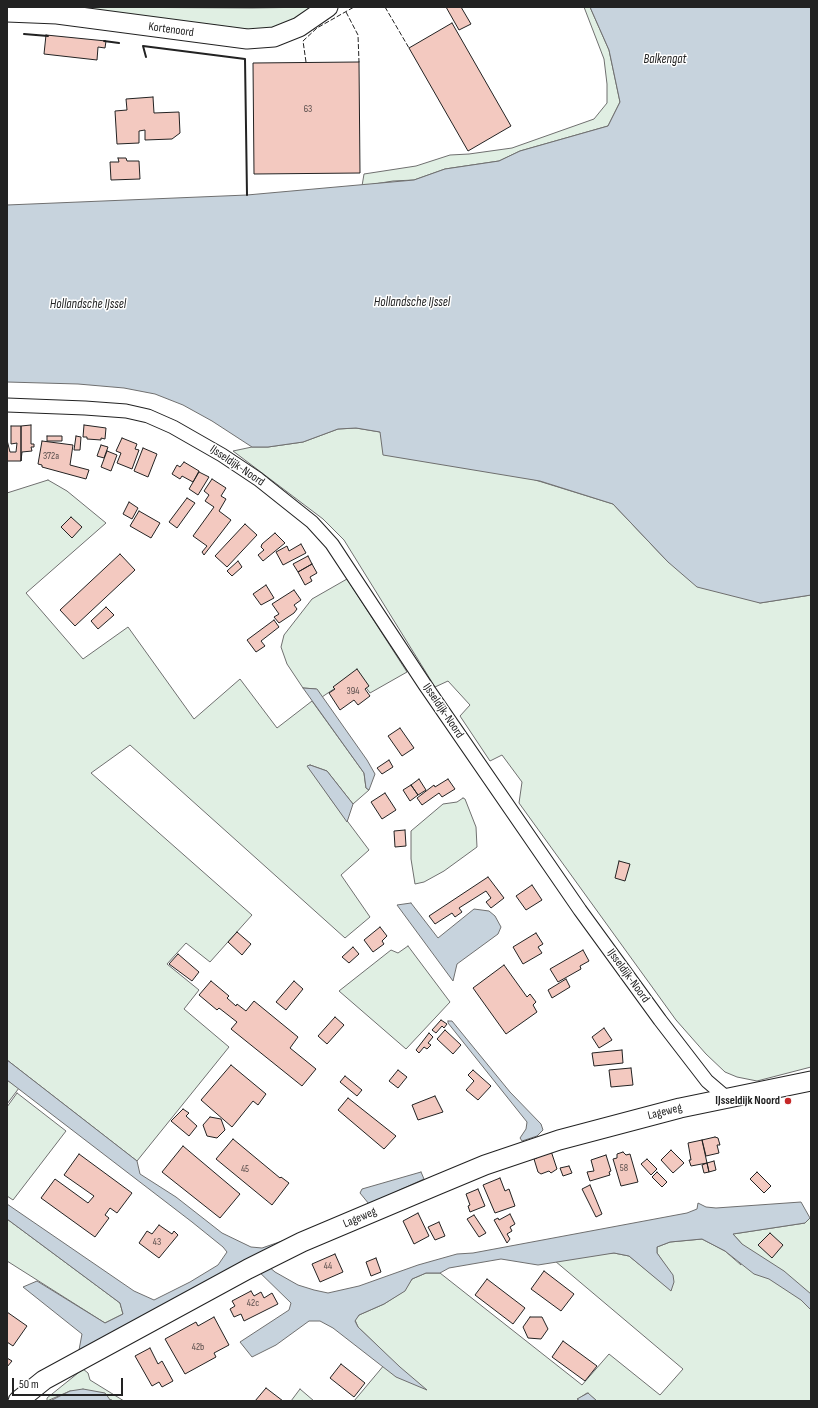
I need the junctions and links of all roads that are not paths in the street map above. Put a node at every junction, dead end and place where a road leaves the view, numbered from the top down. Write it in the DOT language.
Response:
graph roads {
  1 [pos="328,7"];
  2 [pos="7,12"];
  3 [pos="7,405"];
  4 [pos="811,1081"];
  5 [pos="728,1098"];
  6 [pos="18,1401"];
  1 -- 2 [label="street, Kortenoord"];
  3 -- 5 [label="street, IJsseldijk-Noord"];
  4 -- 5 [label="street"];
  5 -- 6 [label="street, Lageweg"];
}
